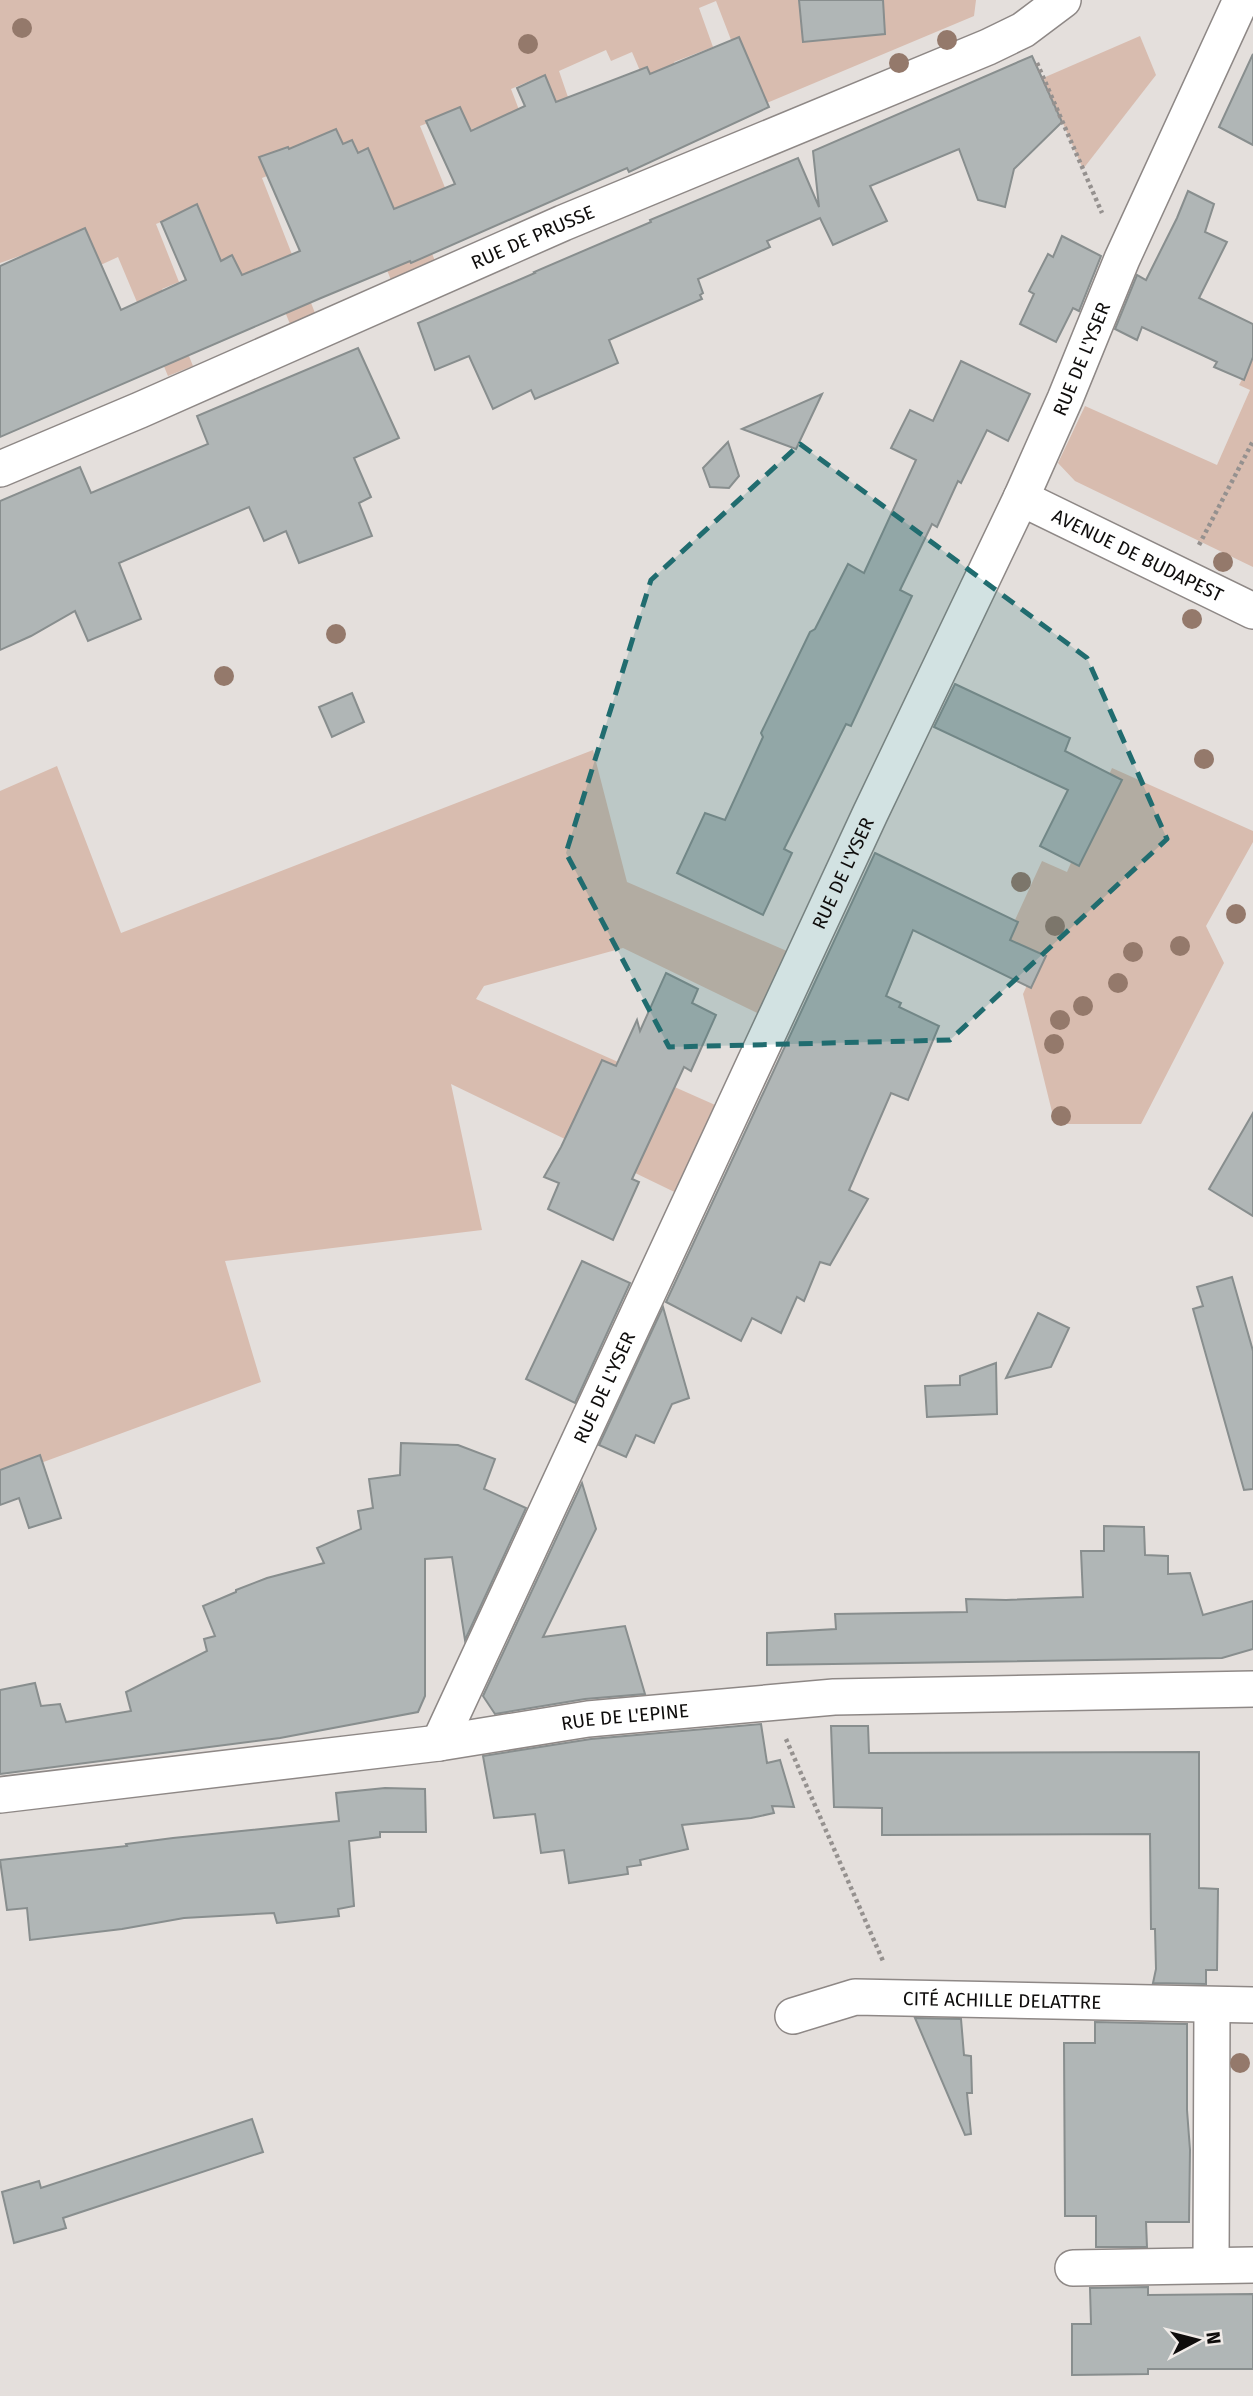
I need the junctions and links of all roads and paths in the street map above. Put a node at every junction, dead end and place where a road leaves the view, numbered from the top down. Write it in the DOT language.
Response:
graph roads {
  1 [pos="1063,0"];
  2 [pos="1241,0"];
  3 [pos="1023,30"];
  4 [pos="1122,259"];
  5 [pos="1253,441"];
  6 [pos="0,469"];
  7 [pos="1021,498"];
  8 [pos="1183,577"];
  9 [pos="1253,611"];
  10 [pos="1253,1689"];
  11 [pos="770,1703"];
  12 [pos="439,1743"];
  13 [pos="0,1795"];
  14 [pos="900,1998"];
  15 [pos="1253,2005"];
  16 [pos="1212,2006"];
  17 [pos="793,2016"];
  18 [pos="1253,2265"];
  19 [pos="1211,2266"];
  20 [pos="1073,2268"];
  1 -- 3 [label="street, RUE DE PRUSSE"];
  2 -- 4 [label="street, RUE DE L'YSER"];
  3 -- 4 [label="path"];
  3 -- 6 [label="street, RUE DE PRUSSE"];
  4 -- 7 [label="street, RUE DE L'YSER"];
  5 -- 8 [label="path"];
  7 -- 8 [label="street, AVENUE DE BUDAPEST"];
  7 -- 12 [label="street, RUE DE L'YSER"];
  8 -- 9 [label="street, AVENUE DE BUDAPEST"];
  10 -- 11 [label="street, RUE DE L'EPINE"];
  11 -- 12 [label="street, RUE DE L'EPINE"];
  11 -- 14 [label="path"];
  12 -- 13 [label="street, RUE DE L'EPINE"];
  14 -- 16 [label="street, CITÉ ACHILLE DELATTRE"];
  14 -- 17 [label="street, CITÉ ACHILLE DELATTRE"];
  15 -- 16 [label="street, CITÉ ACHILLE DELATTRE"];
  16 -- 19 [label="street"];
  18 -- 19 [label="street"];
  19 -- 20 [label="street"];
}
